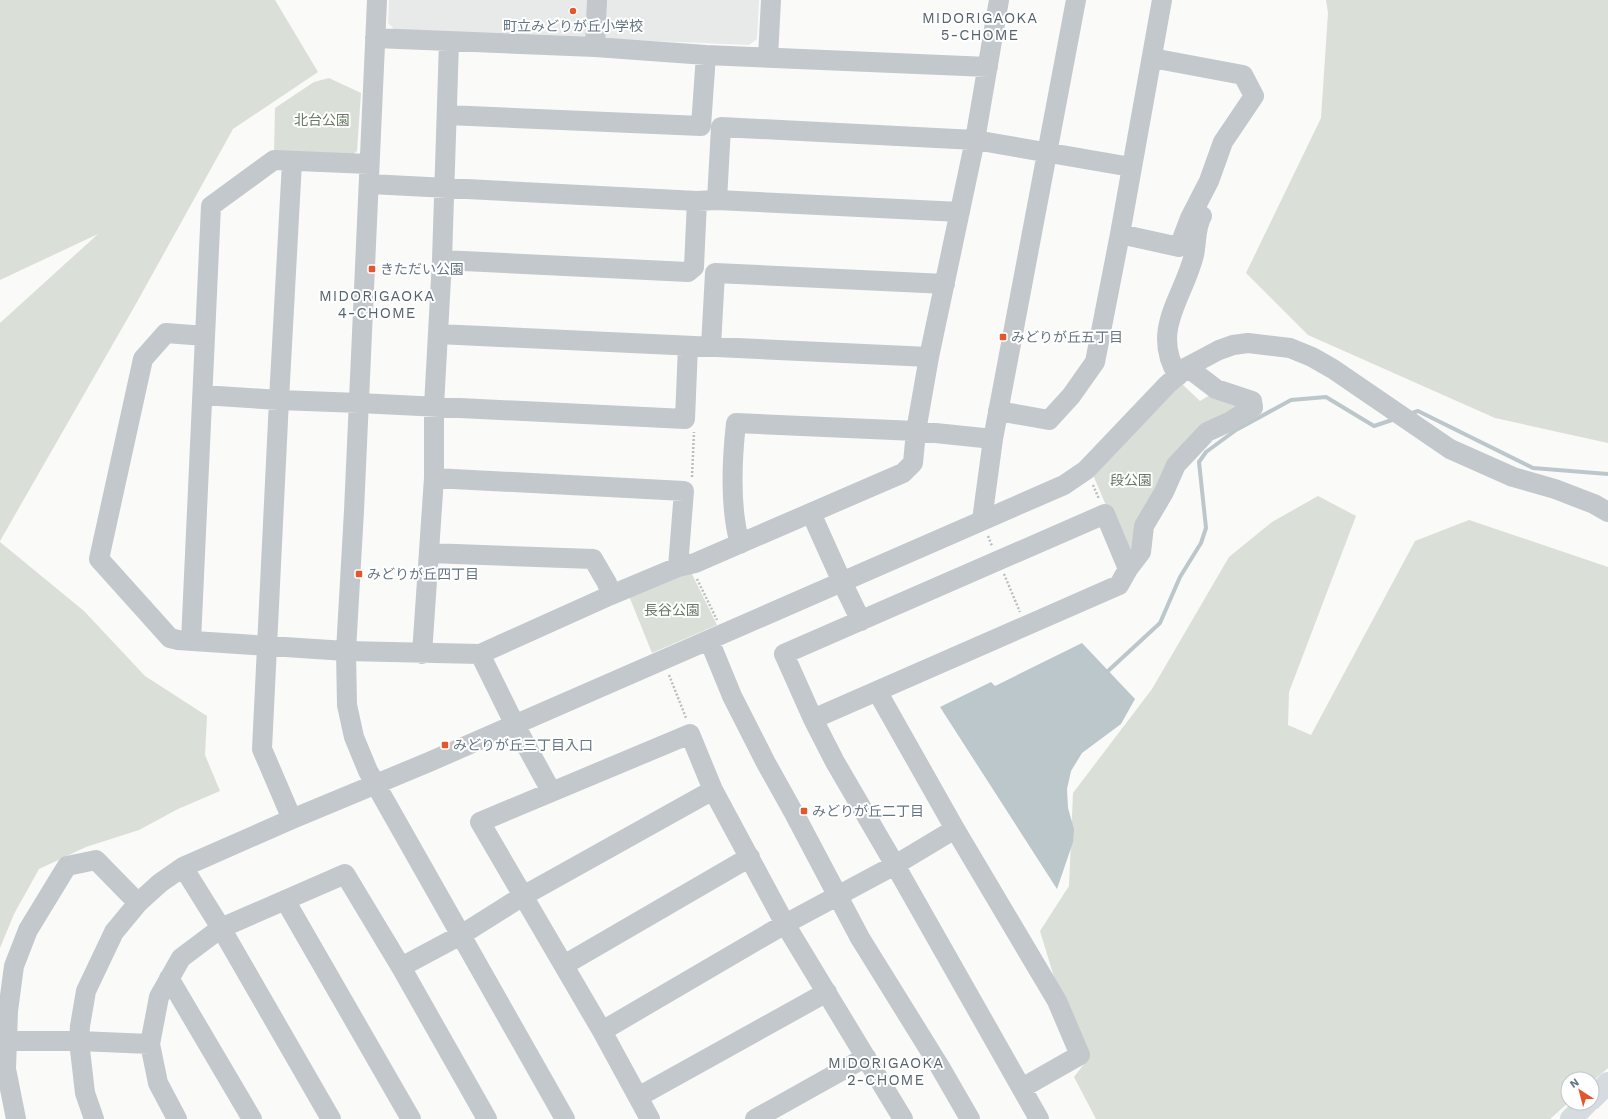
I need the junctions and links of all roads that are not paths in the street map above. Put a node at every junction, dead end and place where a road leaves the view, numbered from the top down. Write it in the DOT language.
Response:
graph roads {
  1 [pos="377,0"];
  2 [pos="597,0"];
  3 [pos="771,0"];
  4 [pos="999,0"];
  5 [pos="1076,0"];
  6 [pos="1162,0"];
  7 [pos="375,38"];
  8 [pos="449,42"];
  9 [pos="594,47"];
  10 [pos="706,55"];
  11 [pos="768,57"];
  12 [pos="1152,58"];
  13 [pos="988,67"];
  14 [pos="1254,96"];
  15 [pos="447,115"];
  16 [pos="975,140"];
  17 [pos="1047,152"];
  18 [pos="292,162"];
  19 [pos="369,164"];
  20 [pos="1131,167"];
  21 [pos="370,184"];
  22 [pos="444,187"];
  23 [pos="718,200"];
  24 [pos="697,201"];
  25 [pos="960,212"];
  26 [pos="1120,234"];
  27 [pos="442,260"];
  28 [pos="945,284"];
  29 [pos="438,334"];
  30 [pos="205,336"];
  31 [pos="688,346"];
  32 [pos="711,346"];
  33 [pos="929,356"];
  34 [pos="1182,371"];
  35 [pos="203,395"];
  36 [pos="279,400"];
  37 [pos="359,403"];
  38 [pos="434,406"];
  39 [pos="998,411"];
  40 [pos="916,431"];
  41 [pos="993,439"];
  42 [pos="434,478"];
  43 [pos="1608,512"];
  44 [pos="811,513"];
  45 [pos="984,525"];
  46 [pos="740,544"];
  47 [pos="428,553"];
  48 [pos="678,567"];
  49 [pos="1128,570"];
  50 [pos="842,582"];
  51 [pos="610,595"];
  52 [pos="861,621"];
  53 [pos="709,640"];
  54 [pos="191,641"];
  55 [pos="268,646"];
  56 [pos="346,651"];
  57 [pos="422,654"];
  58 [pos="480,654"];
  59 [pos="877,691"];
  60 [pos="813,719"];
  61 [pos="515,725"];
  62 [pos="375,784"];
  63 [pos="713,790"];
  64 [pos="551,792"];
  65 [pos="292,819"];
  66 [pos="955,829"];
  67 [pos="750,857"];
  68 [pos="895,865"];
  69 [pos="183,867"];
  70 [pos="524,896"];
  71 [pos="837,896"];
  72 [pos="285,900"];
  73 [pos="138,903"];
  74 [pos="786,924"];
  75 [pos="221,928"];
  76 [pos="461,935"];
  77 [pos="564,965"];
  78 [pos="401,967"];
  79 [pos="169,978"];
  80 [pos="828,992"];
  81 [pos="602,1031"];
  82 [pos="6,1041"];
  83 [pos="79,1041"];
  84 [pos="150,1044"];
  85 [pos="866,1057"];
  86 [pos="1608,1083"];
  87 [pos="1022,1088"];
  88 [pos="1600,1090"];
  89 [pos="638,1097"];
  90 [pos="1580,1111"];
  91 [pos="484,1118"];
  92 [pos="16,1119"];
  93 [pos="94,1119"];
  94 [pos="177,1119"];
  95 [pos="252,1119"];
  96 [pos="330,1119"];
  97 [pos="411,1119"];
  98 [pos="565,1119"];
  99 [pos="650,1119"];
  100 [pos="755,1119"];
  101 [pos="903,1119"];
  102 [pos="970,1119"];
  103 [pos="1039,1119"];
  104 [pos="1571,1119"];
  1 -- 7 [label="street"];
  2 -- 9 [label="street"];
  3 -- 11 [label="street"];
  4 -- 13 [label="street"];
  5 -- 17 [label="street"];
  6 -- 12 [label="street"];
  7 -- 8 [label="street"];
  7 -- 19 [label="street"];
  8 -- 9 [label="street"];
  8 -- 15 [label="street"];
  9 -- 10 [label="street"];
  10 -- 11 [label="street"];
  10 -- 15 [label="street"];
  11 -- 13 [label="street"];
  12 -- 14 [label="street"];
  12 -- 20 [label="street"];
  13 -- 16 [label="street"];
  14 -- 26 [label="street"];
  14 -- 34 [label="street"];
  15 -- 22 [label="street"];
  16 -- 17 [label="street"];
  16 -- 23 [label="street"];
  16 -- 25 [label="street"];
  17 -- 20 [label="street"];
  17 -- 39 [label="street"];
  18 -- 19 [label="street"];
  18 -- 30 [label="street"];
  18 -- 36 [label="street"];
  19 -- 21 [label="street"];
  20 -- 26 [label="street"];
  21 -- 22 [label="street"];
  21 -- 37 [label="street"];
  22 -- 24 [label="street"];
  22 -- 27 [label="street"];
  23 -- 24 [label="street"];
  23 -- 25 [label="street"];
  24 -- 27 [label="street"];
  25 -- 28 [label="street"];
  26 -- 39 [label="street"];
  27 -- 29 [label="street"];
  28 -- 32 [label="street"];
  28 -- 33 [label="street"];
  29 -- 31 [label="street"];
  29 -- 38 [label="street"];
  30 -- 35 [label="street"];
  30 -- 54 [label="street"];
  31 -- 32 [label="street"];
  31 -- 38 [label="street"];
  32 -- 33 [label="street"];
  33 -- 40 [label="street"];
  34 -- 43 [label="street"];
  34 -- 45 [label="street"];
  34 -- 49 [label="street"];
  35 -- 36 [label="street"];
  35 -- 54 [label="street"];
  36 -- 37 [label="street"];
  36 -- 55 [label="street"];
  37 -- 38 [label="street"];
  37 -- 56 [label="street"];
  38 -- 42 [label="street"];
  39 -- 41 [label="street"];
  40 -- 41 [label="street"];
  40 -- 44 [label="street"];
  40 -- 46 [label="street"];
  41 -- 45 [label="street"];
  42 -- 47 [label="street"];
  42 -- 48 [label="street"];
  44 -- 46 [label="street"];
  44 -- 50 [label="street"];
  45 -- 50 [label="street"];
  46 -- 48 [label="street"];
  47 -- 51 [label="street"];
  47 -- 57 [label="street"];
  48 -- 51 [label="street"];
  49 -- 52 [label="street"];
  49 -- 59 [label="street"];
  50 -- 52 [label="street"];
  50 -- 53 [label="street"];
  51 -- 58 [label="street"];
  52 -- 60 [label="street"];
  53 -- 61 [label="street"];
  53 -- 71 [label="street"];
  54 -- 55 [label="street"];
  55 -- 56 [label="street"];
  55 -- 65 [label="street"];
  56 -- 57 [label="street"];
  56 -- 62 [label="street"];
  57 -- 58 [label="street"];
  58 -- 61 [label="street"];
  59 -- 60 [label="street"];
  59 -- 66 [label="street"];
  60 -- 68 [label="street"];
  61 -- 62 [label="street"];
  61 -- 64 [label="street"];
  62 -- 65 [label="street"];
  62 -- 76 [label="street"];
  63 -- 64 [label="street"];
  63 -- 67 [label="street"];
  63 -- 70 [label="street"];
  64 -- 70 [label="street"];
  65 -- 69 [label="street"];
  66 -- 68 [label="street"];
  66 -- 87 [label="street"];
  67 -- 74 [label="street"];
  67 -- 77 [label="street"];
  68 -- 71 [label="street"];
  68 -- 87 [label="street"];
  69 -- 73 [label="street"];
  69 -- 75 [label="street"];
  70 -- 76 [label="street"];
  70 -- 77 [label="street"];
  71 -- 74 [label="street"];
  71 -- 102 [label="street"];
  72 -- 75 [label="street"];
  72 -- 78 [label="street"];
  72 -- 97 [label="street"];
  73 -- 82 [label="street"];
  73 -- 83 [label="street"];
  74 -- 80 [label="street"];
  74 -- 81 [label="street"];
  75 -- 79 [label="street"];
  75 -- 96 [label="street"];
  76 -- 78 [label="street"];
  76 -- 98 [label="street"];
  77 -- 81 [label="street"];
  78 -- 91 [label="street"];
  79 -- 84 [label="street"];
  79 -- 95 [label="street"];
  80 -- 85 [label="street"];
  80 -- 89 [label="street"];
  81 -- 89 [label="street"];
  82 -- 83 [label="street"];
  82 -- 92 [label="street"];
  83 -- 84 [label="street"];
  83 -- 93 [label="street"];
  84 -- 94 [label="street"];
  85 -- 100 [label="street"];
  85 -- 101 [label="street"];
  86 -- 88 [label="highway"];
  87 -- 103 [label="street"];
  89 -- 99 [label="street"];
  90 -- 104 [label="highway"];
}
